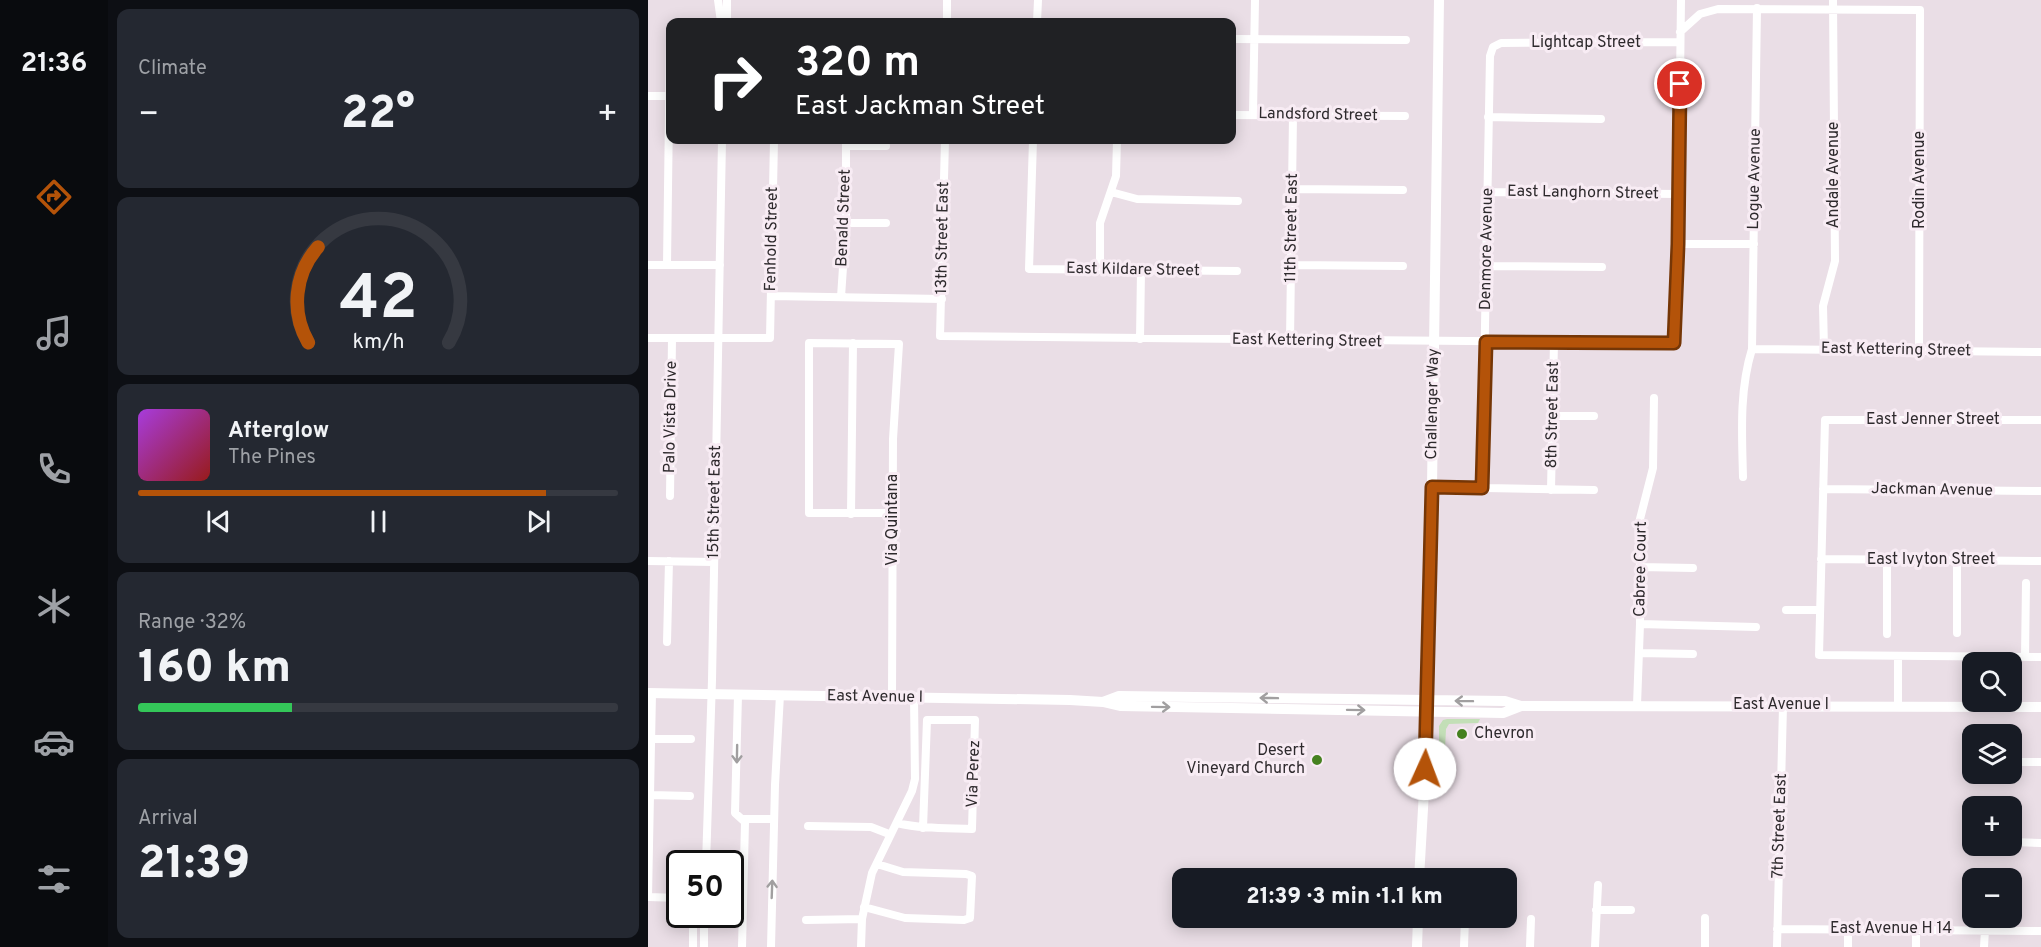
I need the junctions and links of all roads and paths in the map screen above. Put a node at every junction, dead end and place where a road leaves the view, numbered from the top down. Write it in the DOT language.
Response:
graph roads {
  1 [pos="718,0"];
  2 [pos="727,0"];
  3 [pos="947,0"];
  4 [pos="1038,0"];
  5 [pos="1255,0"];
  6 [pos="1439,0"];
  7 [pos="1681,0"];
  8 [pos="1833,4"];
  9 [pos="1757,8"];
  10 [pos="720,18"];
  11 [pos="727,18"];
  12 [pos="947,18"];
  13 [pos="1037,18"];
  14 [pos="1680,32"];
  15 [pos="1236,39"];
  16 [pos="1255,39"];
  17 [pos="1406,40"];
  18 [pos="1680,42"];
  19 [pos="1492,46"];
  20 [pos="648,96"];
  21 [pos="666,96"];
  22 [pos="1253,114"];
  23 [pos="1236,115"];
  24 [pos="1293,115"];
  25 [pos="1405,116"];
  26 [pos="1488,117"];
  27 [pos="1602,119"];
  28 [pos="669,144"];
  29 [pos="722,144"];
  30 [pos="774,144"];
  31 [pos="846,144"];
  32 [pos="859,144"];
  33 [pos="945,144"];
  34 [pos="1033,144"];
  35 [pos="1117,144"];
  36 [pos="886,146"];
  37 [pos="1293,189"];
  38 [pos="1403,190"];
  39 [pos="1111,192"];
  40 [pos="1487,192"];
  41 [pos="1678,194"];
  42 [pos="1238,201"];
  43 [pos="846,222"];
  44 [pos="886,223"];
  45 [pos="1678,244"];
  46 [pos="1754,244"];
  47 [pos="648,265"];
  48 [pos="667,265"];
  49 [pos="720,265"];
  50 [pos="1291,265"];
  51 [pos="1403,266"];
  52 [pos="1486,266"];
  53 [pos="1602,267"];
  54 [pos="1100,270"];
  55 [pos="1141,270"];
  56 [pos="1237,271"];
  57 [pos="772,296"];
  58 [pos="841,297"];
  59 [pos="942,298"];
  60 [pos="940,336"];
  61 [pos="648,338"];
  62 [pos="672,338"];
  63 [pos="718,338"];
  64 [pos="1140,339"];
  65 [pos="1290,341"];
  66 [pos="1554,341"];
  67 [pos="1434,342"];
  68 [pos="1486,342"];
  69 [pos="853,343"];
  70 [pos="1752,349"];
  71 [pos="1824,349"];
  72 [pos="1919,350"];
  73 [pos="2041,352"];
  74 [pos="1654,398"];
  75 [pos="1553,416"];
  76 [pos="1594,416"];
  77 [pos="2041,420"];
  78 [pos="1743,477"];
  79 [pos="1432,487"];
  80 [pos="1482,488"];
  81 [pos="1551,489"];
  82 [pos="1823,489"];
  83 [pos="1594,490"];
  84 [pos="2041,491"];
  85 [pos="670,496"];
  86 [pos="851,513"];
  87 [pos="893,513"];
  88 [pos="1821,559"];
  89 [pos="1956,560"];
  90 [pos="648,561"];
  91 [pos="669,561"];
  92 [pos="1887,561"];
  93 [pos="2041,561"];
  94 [pos="714,562"];
  95 [pos="1640,567"];
  96 [pos="1693,568"];
  97 [pos="2026,583"];
  98 [pos="1786,610"];
  99 [pos="1819,610"];
  100 [pos="1640,624"];
  101 [pos="1756,627"];
  102 [pos="1957,633"];
  103 [pos="1887,634"];
  104 [pos="667,642"];
  105 [pos="1639,653"];
  106 [pos="1693,654"];
  107 [pos="1898,656"];
  108 [pos="2025,657"];
  109 [pos="2041,657"];
  110 [pos="650,693"];
  111 [pos="711,694"];
  112 [pos="738,695"];
  113 [pos="780,695"];
  114 [pos="892,697"];
  115 [pos="914,698"];
  116 [pos="1637,705"];
  117 [pos="1426,706"];
  118 [pos="1783,706"];
  119 [pos="1898,706"];
  120 [pos="2041,707"];
  121 [pos="652,739"];
  122 [pos="691,739"];
  123 [pos="2022,762"];
  124 [pos="2041,762"];
  125 [pos="651,795"];
  126 [pos="690,796"];
  127 [pos="742,819"];
  128 [pos="774,819"];
  129 [pos="897,823"];
  130 [pos="808,826"];
  131 [pos="923,828"];
  132 [pos="889,834"];
  133 [pos="2022,842"];
  134 [pos="2041,843"];
  135 [pos="706,850"];
  136 [pos="877,864"];
  137 [pos="1420,868"];
  138 [pos="1598,885"];
  139 [pos="648,897"];
  140 [pos="666,897"];
  141 [pos="864,907"];
  142 [pos="1596,910"];
  143 [pos="1631,910"];
  144 [pos="1705,918"];
  145 [pos="862,919"];
  146 [pos="806,920"];
  147 [pos="1531,920"];
  148 [pos="693,928"];
  149 [pos="705,928"];
  150 [pos="1418,928"];
  151 [pos="1465,928"];
  152 [pos="1778,929"];
  153 [pos="1848,929"];
  154 [pos="1916,929"];
  155 [pos="1985,930"];
  156 [pos="2041,931"];
  157 [pos="693,947"];
  158 [pos="704,947"];
  159 [pos="742,947"];
  160 [pos="771,947"];
  161 [pos="861,947"];
  162 [pos="1417,947"];
  163 [pos="1464,947"];
  164 [pos="1530,947"];
  165 [pos="1595,947"];
  166 [pos="1705,947"];
  167 [pos="1777,947"];
  168 [pos="1848,947"];
  169 [pos="1916,947"];
  170 [pos="1984,947"];
  1 -- 10 [label="street"];
  2 -- 11 [label="street"];
  3 -- 12 [label="street"];
  4 -- 13 [label="street"];
  5 -- 16 [label="street"];
  6 -- 67 [label="main road, Challenger Way"];
  7 -- 14 [label="street"];
  8 -- 9 [label="street"];
  8 -- 71 [label="street, Andale Avenue"];
  8 -- 72 [label="street, Rodin Avenue"];
  9 -- 14 [label="street"];
  9 -- 46 [label="street, Logue Avenue"];
  14 -- 18 [label="street"];
  15 -- 16 [label="street"];
  16 -- 17 [label="street"];
  16 -- 22 [label="street"];
  18 -- 19 [label="street, Lightcap Street"];
  18 -- 41 [label="street"];
  19 -- 26 [label="street, Denmore Avenue"];
  20 -- 21 [label="street"];
  22 -- 23 [label="street, Landsford Street"];
  22 -- 24 [label="street, Landsford Street"];
  24 -- 25 [label="street, Landsford Street"];
  24 -- 37 [label="street, 11th Street East"];
  26 -- 27 [label="street"];
  26 -- 40 [label="street, Denmore Avenue"];
  28 -- 48 [label="street"];
  29 -- 49 [label="street, 15th Street East"];
  30 -- 57 [label="street, Fenhold Street"];
  31 -- 43 [label="street, Benald Street"];
  32 -- 36 [label="street"];
  33 -- 59 [label="street, 13th Street East"];
  34 -- 54 [label="street, East Kildare Street"];
  35 -- 39 [label="street"];
  37 -- 38 [label="street"];
  37 -- 50 [label="street, 11th Street East"];
  39 -- 42 [label="street"];
  39 -- 54 [label="street"];
  40 -- 41 [label="street, East Langhorn Street"];
  40 -- 52 [label="street, Denmore Avenue"];
  41 -- 45 [label="street"];
  43 -- 44 [label="street"];
  43 -- 58 [label="street, Benald Street"];
  45 -- 46 [label="street"];
  45 -- 66 [label="street, East Kettering Street"];
  46 -- 70 [label="street, Logue Avenue"];
  47 -- 48 [label="street"];
  48 -- 49 [label="street"];
  49 -- 63 [label="street, 15th Street East"];
  50 -- 51 [label="street"];
  50 -- 65 [label="street, 11th Street East"];
  52 -- 53 [label="street"];
  52 -- 68 [label="street, Denmore Avenue"];
  54 -- 55 [label="street, East Kildare Street"];
  55 -- 56 [label="street, East Kildare Street"];
  55 -- 64 [label="street"];
  57 -- 58 [label="street"];
  57 -- 63 [label="street, Fenhold Street"];
  58 -- 59 [label="street"];
  59 -- 60 [label="street, 13th Street East"];
  60 -- 64 [label="street, East Kettering Street"];
  61 -- 62 [label="street"];
  62 -- 63 [label="street"];
  62 -- 85 [label="street, Palo Vista Drive"];
  63 -- 94 [label="street, 15th Street East"];
  64 -- 65 [label="street, East Kettering Street"];
  65 -- 67 [label="street, East Kettering Street"];
  66 -- 68 [label="street, East Kettering Street"];
  66 -- 75 [label="street, 8th Street East"];
  67 -- 68 [label="street, East Kettering Street"];
  67 -- 79 [label="main road, Challenger Way"];
  68 -- 80 [label="street, Denmore Avenue"];
  69 -- 86 [label="street"];
  69 -- 86 [label="street"];
  69 -- 87 [label="street, Via Quintana"];
  70 -- 71 [label="street, East Kettering Street"];
  70 -- 78 [label="street, Logue Avenue"];
  71 -- 72 [label="street, East Kettering Street"];
  72 -- 73 [label="street, East Kettering Street"];
  74 -- 95 [label="street, Cabree Court"];
  75 -- 76 [label="street"];
  75 -- 81 [label="street, 8th Street East"];
  77 -- 82 [label="street, East Jenner Street"];
  79 -- 80 [label="street"];
  79 -- 117 [label="main road, Challenger Way"];
  80 -- 81 [label="street"];
  81 -- 83 [label="street"];
  82 -- 84 [label="street, Jackman Avenue"];
  82 -- 88 [label="street"];
  86 -- 87 [label="street"];
  87 -- 114 [label="street, Via Quintana"];
  88 -- 92 [label="street, East Ivyton Street"];
  88 -- 99 [label="street"];
  89 -- 92 [label="street, East Ivyton Street"];
  89 -- 93 [label="street, East Ivyton Street"];
  89 -- 102 [label="street"];
  90 -- 91 [label="street"];
  91 -- 94 [label="street"];
  91 -- 104 [label="street"];
  92 -- 103 [label="street"];
  94 -- 111 [label="street, 15th Street East"];
  95 -- 96 [label="street"];
  95 -- 100 [label="street, Cabree Court"];
  97 -- 108 [label="street"];
  98 -- 99 [label="street"];
  99 -- 107 [label="street"];
  100 -- 101 [label="street"];
  100 -- 105 [label="street, Cabree Court"];
  105 -- 106 [label="street"];
  105 -- 116 [label="street, Cabree Court"];
  107 -- 108 [label="street"];
  107 -- 119 [label="street"];
  108 -- 109 [label="street"];
  110 -- 111 [label="main road, East Avenue I"];
  110 -- 121 [label="street"];
  111 -- 112 [label="main road, East Avenue I"];
  111 -- 135 [label="street, 15th Street East"];
  112 -- 113 [label="main road, East Avenue I"];
  112 -- 127 [label="street, one-way"];
  113 -- 114 [label="main road, East Avenue I"];
  113 -- 128 [label="street"];
  114 -- 115 [label="main road, East Avenue I"];
  115 -- 117 [label="main road, East Avenue I"];
  115 -- 129 [label="street"];
  116 -- 117 [label="main road, East Avenue I"];
  116 -- 118 [label="main road, East Avenue I"];
  117 -- 137 [label="main road, Challenger Way"];
  118 -- 119 [label="main road, East Avenue I"];
  118 -- 152 [label="street, 7th Street East"];
  119 -- 120 [label="main road, East Avenue I"];
  121 -- 122 [label="street"];
  121 -- 125 [label="street"];
  123 -- 124 [label="street"];
  125 -- 126 [label="street"];
  125 -- 139 [label="street"];
  127 -- 128 [label="street"];
  127 -- 159 [label="street"];
  160 -- 128 [label="street, one-way"];
  129 -- 131 [label="street"];
  129 -- 132 [label="street"];
  130 -- 132 [label="street"];
  131 -- 131 [label="street, Via Perez"];
  132 -- 136 [label="street"];
  133 -- 134 [label="street"];
  136 -- 141 [label="street"];
  136 -- 141 [label="street"];
  138 -- 142 [label="street"];
  139 -- 140 [label="street"];
  141 -- 145 [label="street"];
  142 -- 143 [label="street"];
  142 -- 165 [label="street"];
  144 -- 166 [label="street"];
  145 -- 146 [label="street"];
  145 -- 161 [label="street"];
  147 -- 164 [label="street"];
  148 -- 157 [label="street"];
  149 -- 158 [label="street"];
  150 -- 162 [label="main road"];
  151 -- 163 [label="street"];
  152 -- 153 [label="street, East Avenue H 14"];
  152 -- 167 [label="street, 7th Street East"];
  153 -- 154 [label="street, East Avenue H 14"];
  153 -- 168 [label="street"];
  154 -- 155 [label="street, East Avenue H 14"];
  154 -- 169 [label="street"];
  155 -- 156 [label="street, East Avenue H 14"];
  155 -- 170 [label="street"];
}
